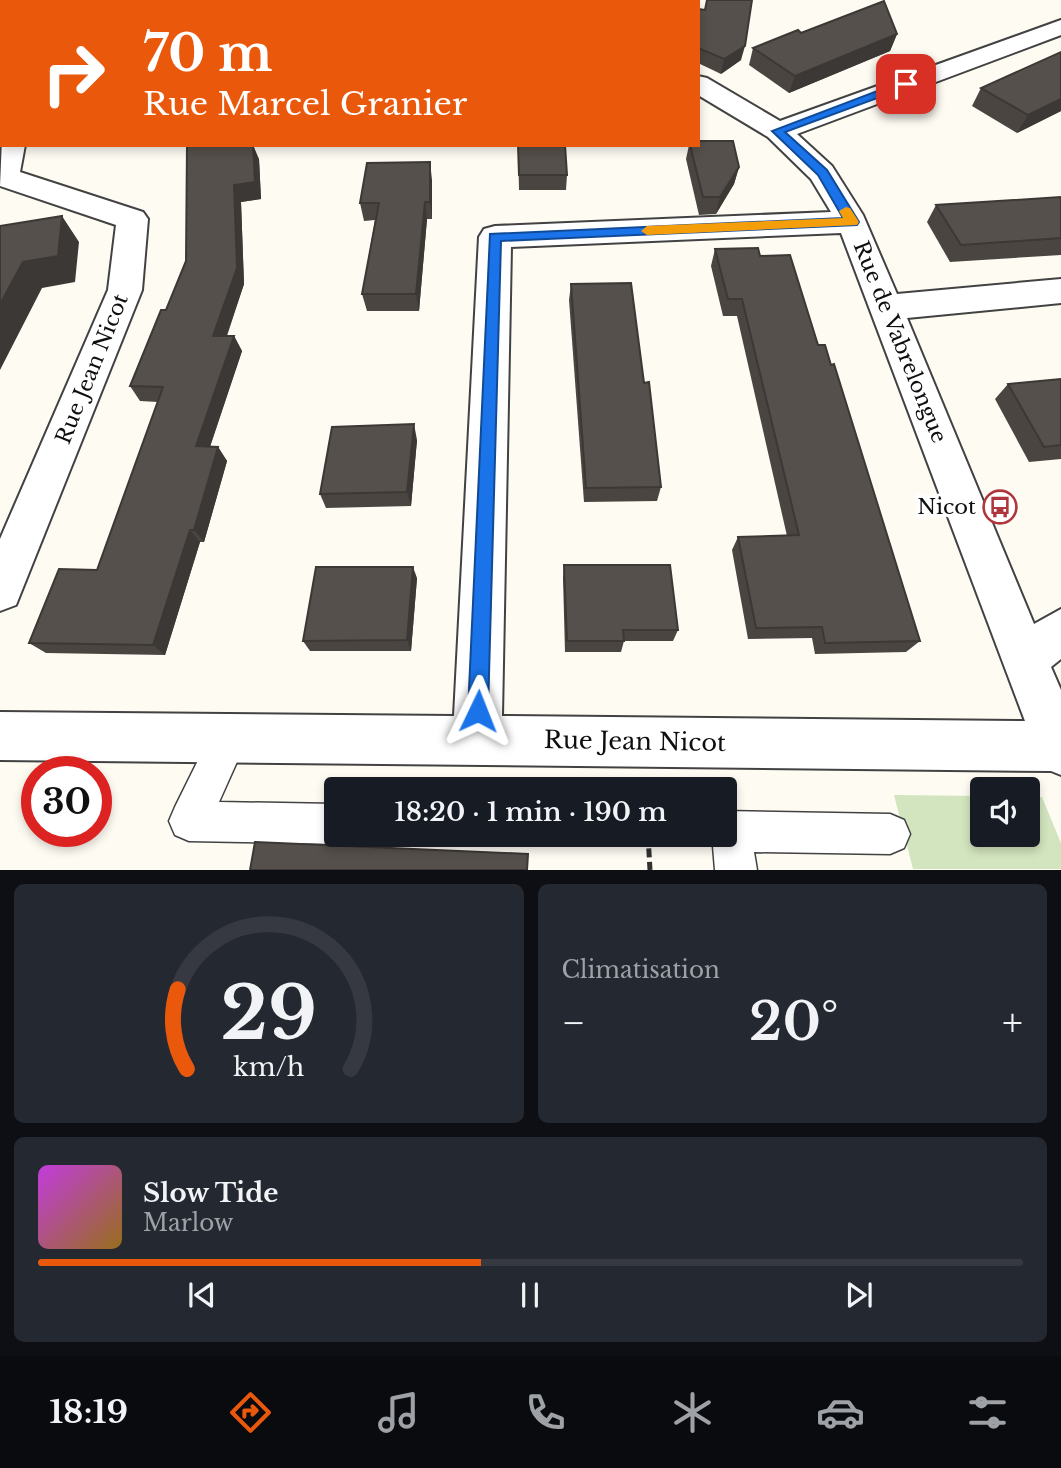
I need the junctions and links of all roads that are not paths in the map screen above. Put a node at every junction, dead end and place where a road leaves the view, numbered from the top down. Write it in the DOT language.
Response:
graph roads {
  1 [pos="1061,27"];
  2 [pos="700,86"];
  3 [pos="778,131"];
  4 [pos="11,147"];
  5 [pos="852,222"];
  6 [pos="1061,291"];
  7 [pos="886,307"];
  8 [pos="0,590"];
  9 [pos="1061,631"];
  10 [pos="1025,658"];
  11 [pos="0,736"];
  12 [pos="229,737"];
  13 [pos="477,739"];
  14 [pos="1060,748"];
  15 [pos="324,824"];
  16 [pos="890,834"];
  17 [pos="737,844"];
  1 -- 3 [label="street"];
  2 -- 3 [label="street, Rue de Vabrelongue"];
  3 -- 5 [label="street, Rue de Vabrelongue"];
  4 -- 8 [label="street, Rue Jean Nicot"];
  5 -- 7 [label="street, Rue de Vabrelongue"];
  5 -- 13 [label="street"];
  6 -- 7 [label="street"];
  7 -- 10 [label="street, Rue de Vabrelongue"];
  9 -- 10 [label="street"];
  10 -- 14 [label="street, Rue de Vabrelongue"];
  11 -- 12 [label="street, Rue Jean Nicot"];
  12 -- 13 [label="street, Rue Jean Nicot"];
  12 -- 15 [label="lane"];
  13 -- 14 [label="street, Rue Jean Nicot"];
  16 -- 17 [label="lane"];
}
